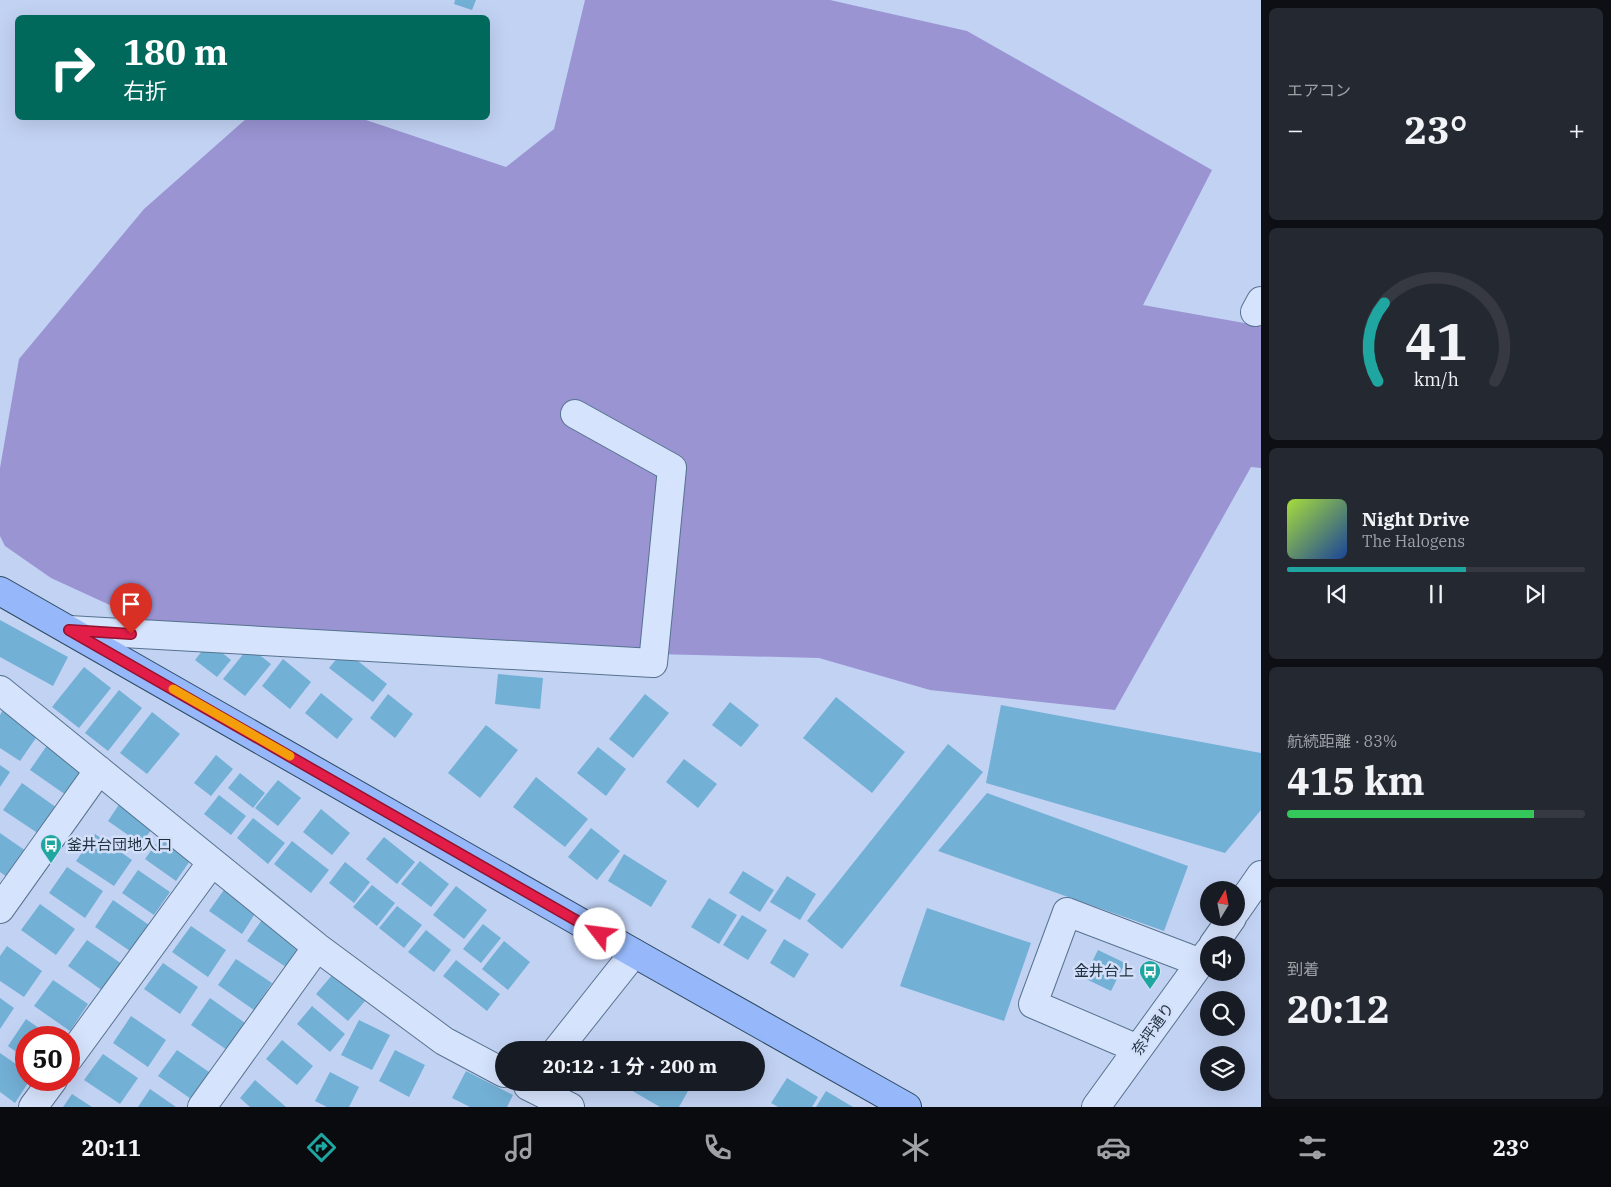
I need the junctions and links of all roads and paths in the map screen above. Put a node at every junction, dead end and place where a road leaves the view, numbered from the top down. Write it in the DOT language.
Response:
graph roads {
  1 [pos="575,414"];
  2 [pos="0,591"];
  3 [pos="69,630"];
  4 [pos="0,690"];
  5 [pos="99,770"];
  6 [pos="212,862"];
  7 [pos="1261,875"];
  8 [pos="1245,898"];
  9 [pos="0,908"];
  10 [pos="317,947"];
  11 [pos="1200,951"];
  12 [pos="634,953"];
  13 [pos="1200,963"];
  14 [pos="564,1041"];
  15 [pos="80,1043"];
  16 [pos="1138,1049"];
  17 [pos="495,1068"];
  18 [pos="45,1091"];
  19 [pos="540,1091"];
  20 [pos="33,1107"];
  21 [pos="202,1107"];
  22 [pos="570,1107"];
  23 [pos="907,1107"];
  24 [pos="1096,1107"];
  1 -- 3 [label="street"];
  2 -- 3 [label="main road"];
  3 -- 12 [label="main road"];
  4 -- 5 [label="street"];
  5 -- 6 [label="street"];
  5 -- 9 [label="street"];
  6 -- 10 [label="street"];
  6 -- 15 [label="street"];
  7 -- 8 [label="street"];
  10 -- 17 [label="street"];
  10 -- 21 [label="street"];
  11 -- 16 [label="street"];
  12 -- 14 [label="street"];
  12 -- 23 [label="main road"];
  13 -- 16 [label="street, 奈坪通り"];
  16 -- 24 [label="street, 奈坪通り"];
  18 -- 20 [label="street"];
  19 -- 22 [label="street"];
}
